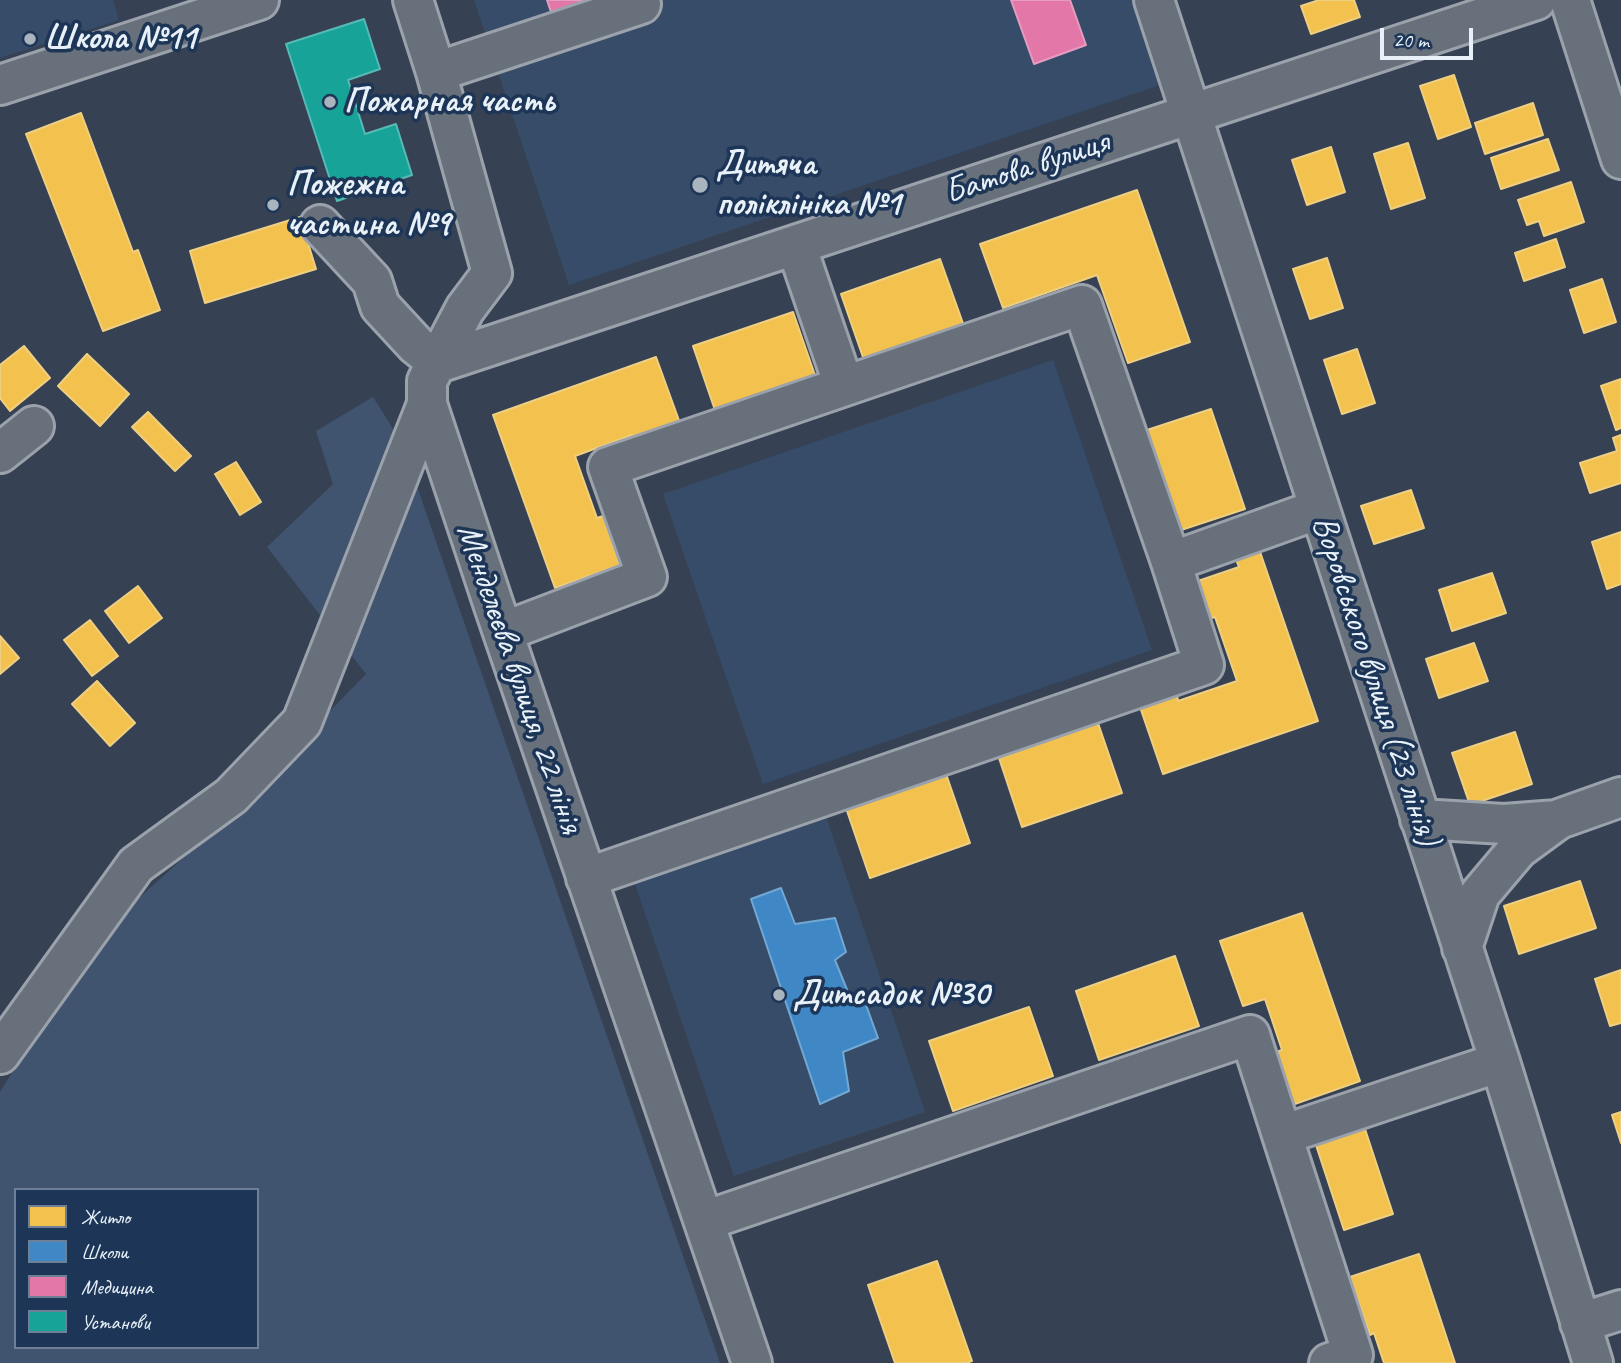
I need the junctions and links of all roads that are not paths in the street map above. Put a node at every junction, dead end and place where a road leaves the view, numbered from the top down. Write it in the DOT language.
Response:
graph roads {
  1 [pos="259,0"];
  2 [pos="413,0"];
  3 [pos="640,0"];
  4 [pos="1154,0"];
  5 [pos="1536,0"];
  6 [pos="1570,0"];
  7 [pos="436,72"];
  8 [pos="0,85"];
  9 [pos="1193,114"];
  10 [pos="1621,159"];
  11 [pos="320,225"];
  12 [pos="796,245"];
  13 [pos="438,363"];
  14 [pos="844,386"];
  15 [pos="427,404"];
  16 [pos="34,426"];
  17 [pos="0,453"];
  18 [pos="1319,509"];
  19 [pos="1171,562"];
  20 [pos="503,632"];
  21 [pos="1621,797"];
  22 [pos="1420,819"];
  23 [pos="1559,819"];
  24 [pos="586,878"];
  25 [pos="1462,948"];
  26 [pos="0,1054"];
  27 [pos="1500,1062"];
  28 [pos="1282,1135"];
  29 [pos="704,1221"];
  30 [pos="1621,1310"];
  31 [pos="1580,1323"];
  32 [pos="752,1363"];
  33 [pos="1329,1363"];
  34 [pos="1593,1363"];
  1 -- 8 [label="street"];
  2 -- 7 [label="street, Менделєєва вулиця, 22 лінія"];
  3 -- 7 [label="street"];
  4 -- 9 [label="street, Воровського вулиця (23 лiнiя)"];
  5 -- 9 [label="street, Батова вулиця"];
  6 -- 10 [label="street"];
  7 -- 13 [label="street, Менделєєва вулиця, 22 лінія"];
  9 -- 12 [label="street, Батова вулиця"];
  9 -- 18 [label="street, Воровського вулиця (23 лiнiя)"];
  11 -- 13 [label="street"];
  12 -- 13 [label="street, Батова вулиця"];
  12 -- 14 [label="street"];
  13 -- 15 [label="street, Менделєєва вулиця, 22 лінія"];
  14 -- 19 [label="street"];
  14 -- 20 [label="street"];
  15 -- 20 [label="street, Менделєєва вулиця, 22 лінія"];
  15 -- 26 [label="street"];
  16 -- 17 [label="street"];
  18 -- 19 [label="street"];
  18 -- 22 [label="street, Воровського вулиця (23 лiнiя)"];
  19 -- 24 [label="street"];
  20 -- 24 [label="street, Менделєєва вулиця, 22 лінія"];
  21 -- 23 [label="street"];
  22 -- 23 [label="street"];
  22 -- 25 [label="street, Воровського вулиця (23 лiнiя)"];
  23 -- 25 [label="street"];
  24 -- 29 [label="street, Менделєєва вулиця, 22 лінія"];
  25 -- 27 [label="street, Воровського вулиця (23 лiнiя)"];
  27 -- 28 [label="street"];
  27 -- 31 [label="street, Воровського вулиця (23 лiнiя)"];
  28 -- 29 [label="street"];
  28 -- 33 [label="street"];
  29 -- 32 [label="street, Менделєєва вулиця, 22 лінія"];
  30 -- 31 [label="street"];
  31 -- 34 [label="street, Воровського вулиця (23 лiнiя)"];
}
